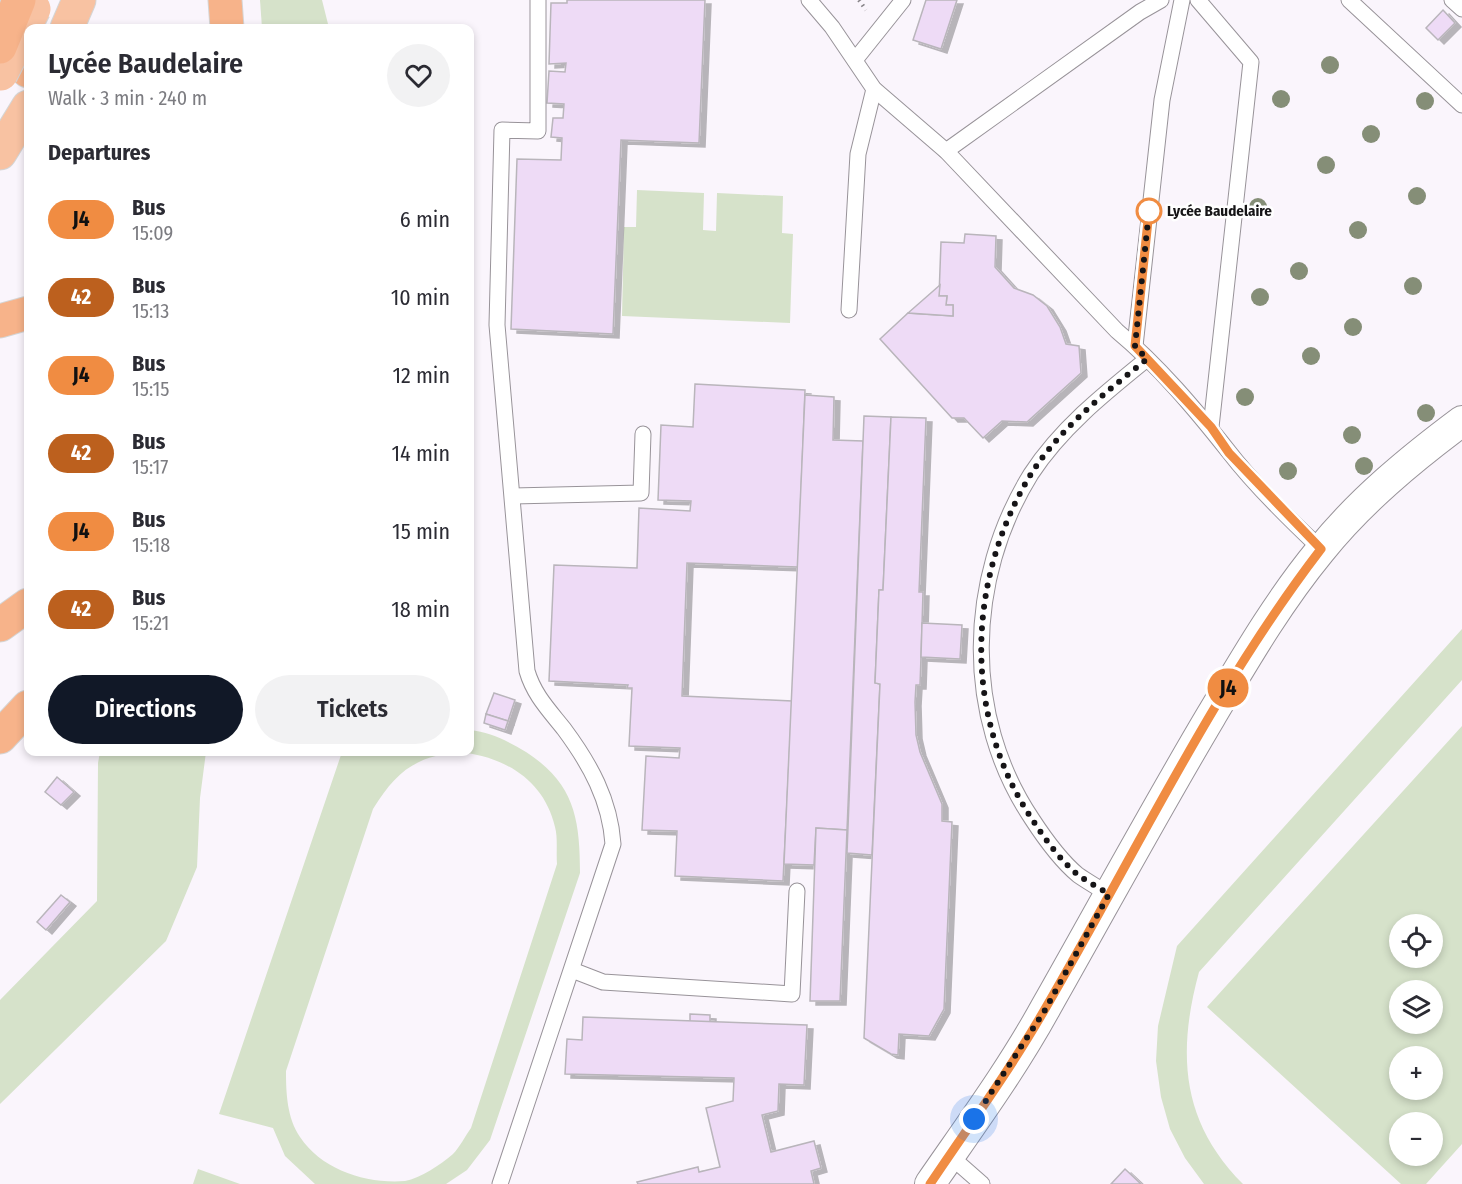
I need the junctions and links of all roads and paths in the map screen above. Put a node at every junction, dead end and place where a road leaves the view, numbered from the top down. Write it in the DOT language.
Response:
graph roads {
  1 [pos="79,0"];
  2 [pos="225,0"];
  3 [pos="538,0"];
  4 [pos="809,0"];
  5 [pos="903,0"];
  6 [pos="1161,0"];
  7 [pos="1182,0"];
  8 [pos="1198,0"];
  9 [pos="1349,0"];
  10 [pos="1452,0"];
  11 [pos="0,6"];
  12 [pos="1462,9"];
  13 [pos="30,11"];
  14 [pos="69,24"];
  15 [pos="227,24"];
  16 [pos="855,60"];
  17 [pos="6,62"];
  18 [pos="874,89"];
  19 [pos="1462,105"];
  20 [pos="24,114"];
  21 [pos="946,152"];
  22 [pos="0,153"];
  23 [pos="849,310"];
  24 [pos="24,314"];
  25 [pos="0,321"];
  26 [pos="1135,346"];
  27 [pos="1147,359"];
  28 [pos="1462,421"];
  29 [pos="1211,427"];
  30 [pos="643,434"];
  31 [pos="513,496"];
  32 [pos="1321,549"];
  33 [pos="24,608"];
  34 [pos="0,625"];
  35 [pos="24,711"];
  36 [pos="0,737"];
  37 [pos="797,891"];
  38 [pos="1109,894"];
  39 [pos="572,970"];
  40 [pos="949,1155"];
  41 [pos="500,1184"];
  42 [pos="930,1184"];
  43 [pos="982,1184"];
  1 -- 14 [label="highway"];
  2 -- 15 [label="highway"];
  3 -- 31 [label="lane"];
  4 -- 16 [label="lane"];
  5 -- 16 [label="lane"];
  6 -- 21 [label="lane"];
  7 -- 26 [label="lane"];
  8 -- 29 [label="lane"];
  9 -- 19 [label="lane"];
  10 -- 12 [label="lane"];
  11 -- 13 [label="highway"];
  13 -- 17 [label="highway, bridge"];
  16 -- 18 [label="lane"];
  18 -- 21 [label="lane"];
  18 -- 23 [label="lane"];
  20 -- 22 [label="highway"];
  21 -- 26 [label="lane"];
  24 -- 25 [label="highway"];
  26 -- 27 [label="lane"];
  27 -- 29 [label="lane"];
  27 -- 38 [label="lane"];
  28 -- 32 [label="street"];
  29 -- 32 [label="lane"];
  30 -- 31 [label="lane"];
  31 -- 39 [label="lane"];
  32 -- 38 [label="street"];
  33 -- 34 [label="highway"];
  35 -- 36 [label="highway"];
  37 -- 39 [label="lane"];
  38 -- 40 [label="street"];
  39 -- 41 [label="lane"];
  40 -- 42 [label="street"];
  40 -- 43 [label="lane"];
}
